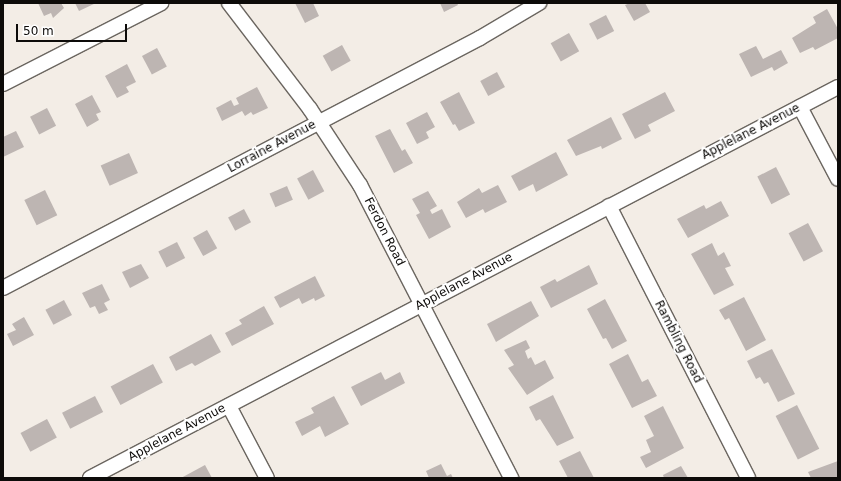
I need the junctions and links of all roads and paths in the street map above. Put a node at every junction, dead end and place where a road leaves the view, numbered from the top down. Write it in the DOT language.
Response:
graph roads {
  1 [pos="161,3"];
  2 [pos="229,3"];
  3 [pos="539,3"];
  4 [pos="3,84"];
  5 [pos="838,87"];
  6 [pos="800,107"];
  7 [pos="319,122"];
  8 [pos="838,179"];
  9 [pos="609,206"];
  10 [pos="3,288"];
  11 [pos="421,304"];
  12 [pos="229,406"];
  13 [pos="90,478"];
  14 [pos="267,478"];
  15 [pos="511,478"];
  16 [pos="748,478"];
  1 -- 4 [label="street"];
  2 -- 7 [label="street, Ferdon Road"];
  3 -- 7 [label="street, Lorraine Avenue"];
  5 -- 6 [label="street, Applelane Avenue"];
  6 -- 8 [label="street"];
  6 -- 9 [label="street, Applelane Avenue"];
  7 -- 10 [label="street, Lorraine Avenue"];
  7 -- 11 [label="street, Ferdon Road"];
  9 -- 11 [label="street, Applelane Avenue"];
  9 -- 16 [label="street, Rambling Road"];
  11 -- 12 [label="street, Applelane Avenue"];
  11 -- 15 [label="street, Ferdon Road"];
  12 -- 13 [label="street, Applelane Avenue"];
  12 -- 14 [label="street"];
}
